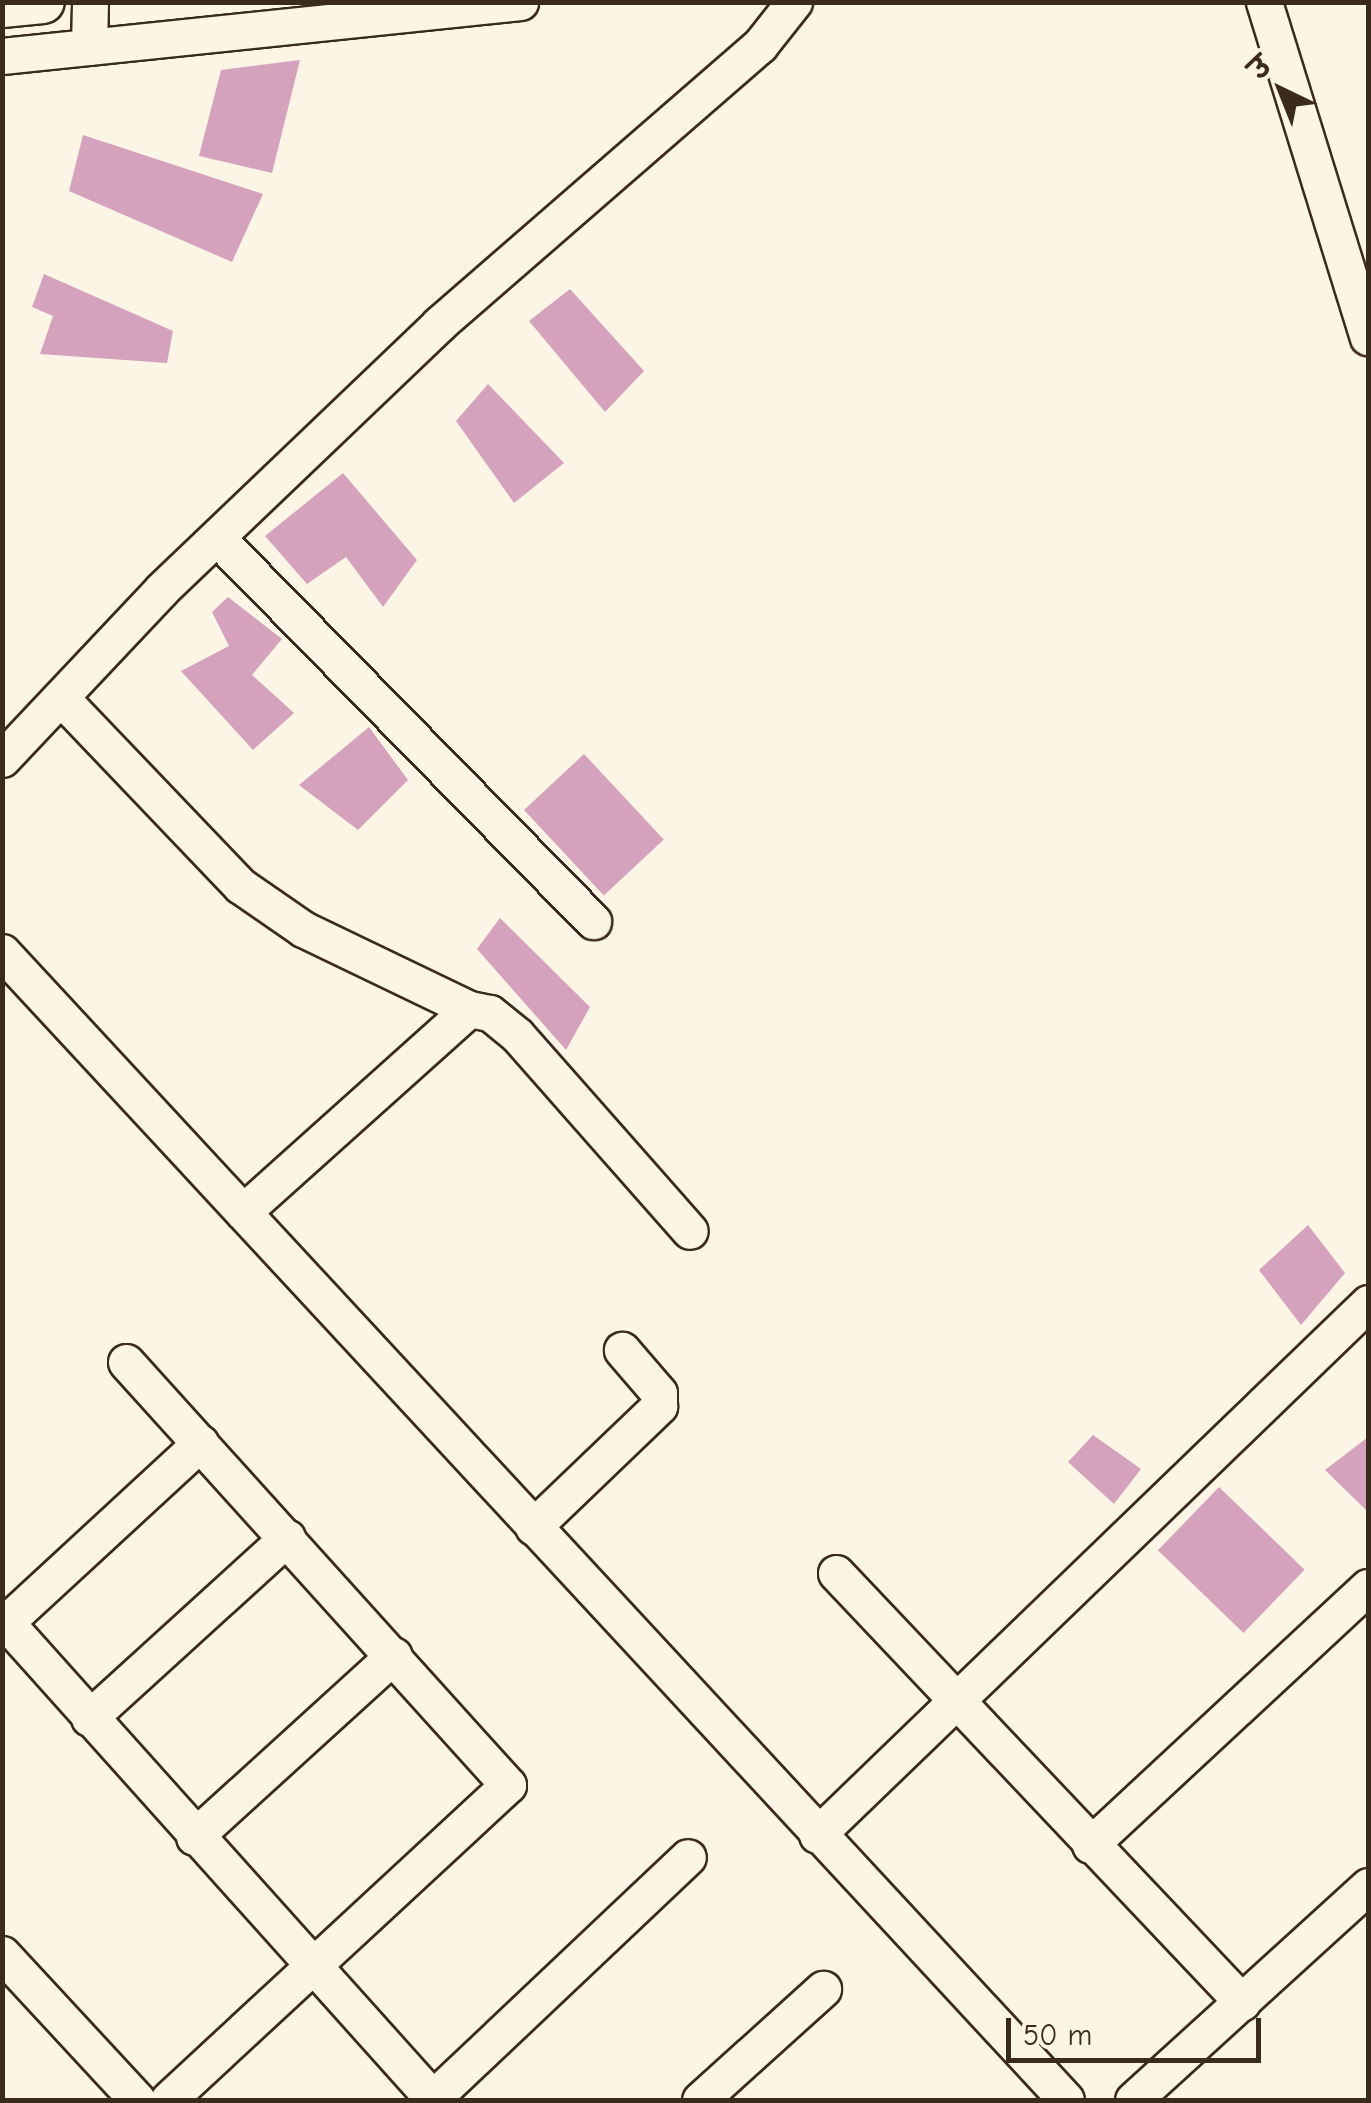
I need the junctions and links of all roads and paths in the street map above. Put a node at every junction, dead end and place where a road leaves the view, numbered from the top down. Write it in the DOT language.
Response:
graph roads {
  1 [pos="43,2"];
  2 [pos="90,2"];
  3 [pos="520,2"];
  4 [pos="794,2"];
  5 [pos="1264,2"];
  6 [pos="2,6"];
  7 [pos="89,47"];
  8 [pos="2,56"];
  9 [pos="1368,337"];
  10 [pos="217,538"];
  11 [pos="63,700"];
  12 [pos="5,751"];
  13 [pos="593,921"];
  14 [pos="2,952"];
  15 [pos="468,1010"];
  16 [pos="243,1212"];
  17 [pos="690,1231"];
  18 [pos="1368,1304"];
  19 [pos="622,1350"];
  20 [pos="126,1362"];
  21 [pos="200,1443"];
  22 [pos="534,1527"];
  23 [pos="287,1538"];
  24 [pos="836,1574"];
  25 [pos="1368,1588"];
  26 [pos="4,1622"];
  27 [pos="394,1655"];
  28 [pos="956,1706"];
  29 [pos="89,1718"];
  30 [pos="817,1835"];
  31 [pos="194,1837"];
  32 [pos="1090,1845"];
  33 [pos="688,1857"];
  34 [pos="1368,1886"];
  35 [pos="2,1954"];
  36 [pos="312,1973"];
  37 [pos="824,1989"];
  38 [pos="1242,2002"];
  39 [pos="137,2100"];
  40 [pos="168,2100"];
  41 [pos="433,2100"];
  42 [pos="700,2100"];
  43 [pos="1066,2100"];
  44 [pos="1133,2100"];
  1 -- 6 [label="street"];
  2 -- 7 [label="street"];
  3 -- 7 [label="street"];
  4 -- 10 [label="street"];
  5 -- 9 [label="street"];
  7 -- 8 [label="street"];
  10 -- 11 [label="street"];
  10 -- 13 [label="street"];
  11 -- 12 [label="street"];
  11 -- 15 [label="street"];
  14 -- 16 [label="street"];
  15 -- 16 [label="street"];
  15 -- 17 [label="street"];
  16 -- 22 [label="street"];
  18 -- 28 [label="street"];
  19 -- 22 [label="street"];
  20 -- 21 [label="street"];
  21 -- 23 [label="street"];
  21 -- 26 [label="street"];
  22 -- 30 [label="street"];
  23 -- 27 [label="street"];
  23 -- 29 [label="street"];
  24 -- 28 [label="street"];
  25 -- 32 [label="street"];
  26 -- 29 [label="street"];
  27 -- 31 [label="street"];
  27 -- 36 [label="street"];
  28 -- 30 [label="street"];
  28 -- 32 [label="street"];
  29 -- 31 [label="street"];
  30 -- 43 [label="street"];
  31 -- 36 [label="street"];
  32 -- 38 [label="street"];
  33 -- 41 [label="street"];
  34 -- 38 [label="street"];
  35 -- 39 [label="street"];
  36 -- 40 [label="street"];
  36 -- 41 [label="street"];
  37 -- 42 [label="street"];
  38 -- 44 [label="street"];
}
